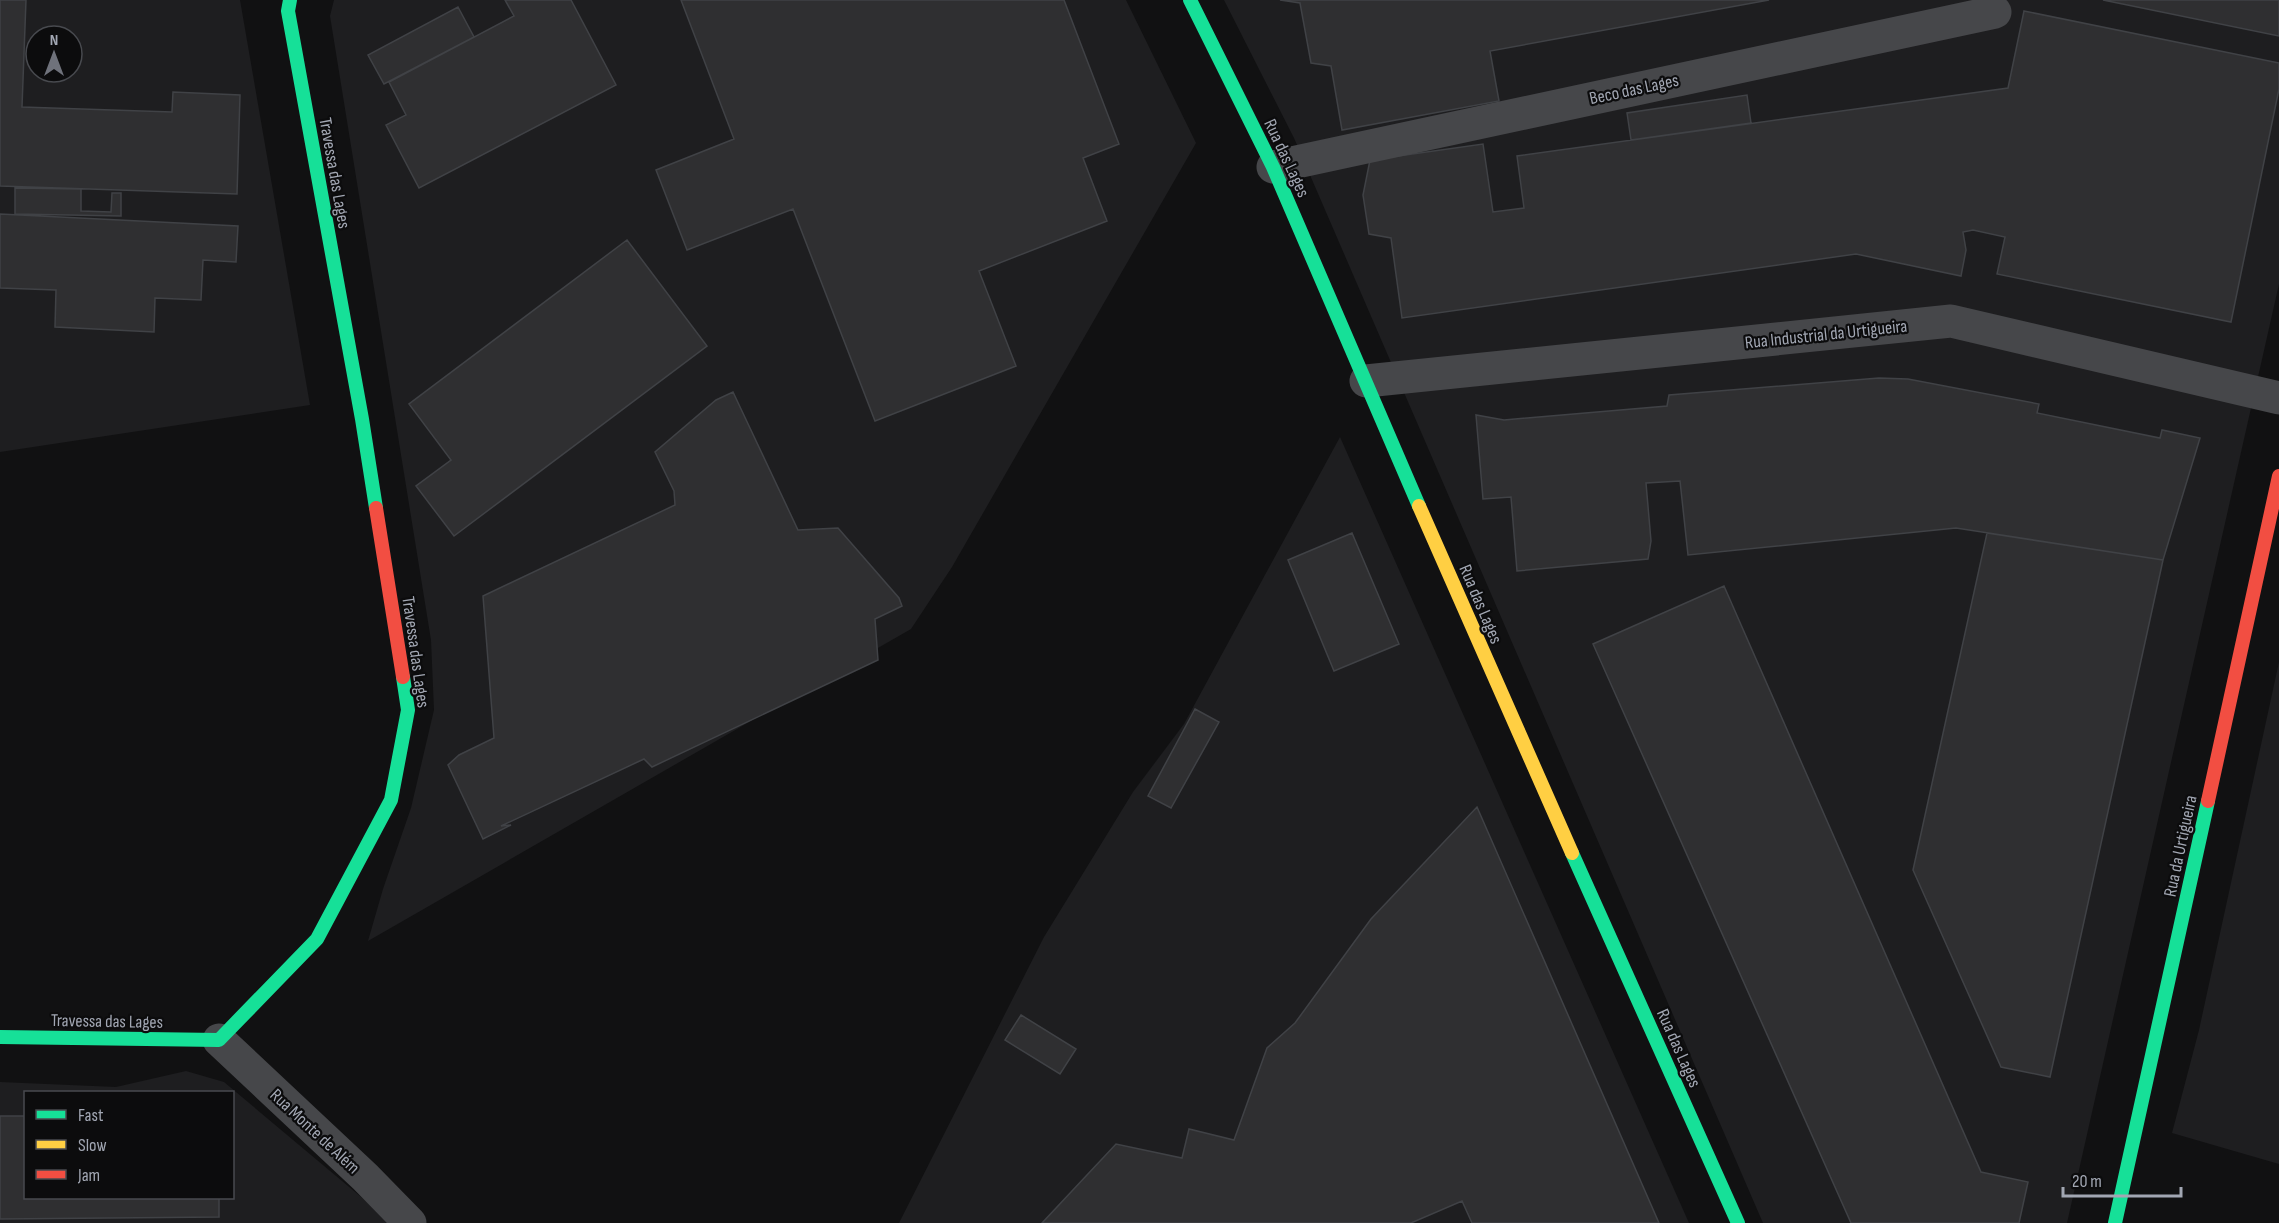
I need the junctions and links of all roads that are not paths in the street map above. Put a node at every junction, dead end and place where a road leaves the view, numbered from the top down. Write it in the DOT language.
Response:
graph roads {
  1 [pos="290,0"];
  2 [pos="1190,0"];
  3 [pos="1995,12"];
  4 [pos="1273,167"];
  5 [pos="1366,381"];
  6 [pos="2279,398"];
  7 [pos="2279,476"];
  8 [pos="0,1037"];
  9 [pos="219,1040"];
  10 [pos="410,1223"];
  11 [pos="1738,1223"];
  12 [pos="2115,1223"];
  1 -- 9 [label="street, Travessa das Lages"];
  2 -- 4 [label="street, Rua das Lages"];
  3 -- 4 [label="street, Beco das Lages"];
  4 -- 5 [label="street, Rua das Lages"];
  5 -- 6 [label="street, Rua Industrial da Urtigueira"];
  5 -- 11 [label="street, Rua das Lages"];
  7 -- 12 [label="street, Rua da Urtigueira"];
  8 -- 9 [label="street, Travessa das Lages"];
  9 -- 10 [label="street, Rua Monte de Além"];
}
